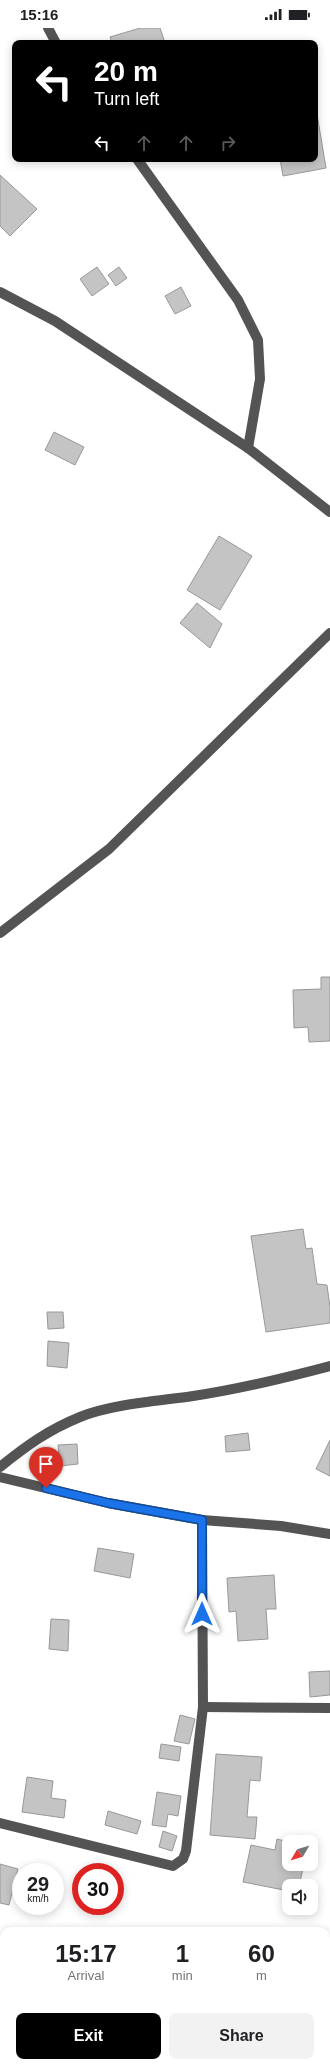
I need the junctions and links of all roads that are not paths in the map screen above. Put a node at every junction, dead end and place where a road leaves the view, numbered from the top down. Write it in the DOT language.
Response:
graph roads {
  1 [pos="48,28"];
  2 [pos="54,40"];
  3 [pos="139,162"];
  4 [pos="0,292"];
  5 [pos="248,448"];
  6 [pos="330,512"];
  7 [pos="330,633"];
  8 [pos="0,933"];
  9 [pos="330,1366"];
  10 [pos="0,1466"];
  11 [pos="0,1477"];
  12 [pos="202,1520"];
  13 [pos="330,1534"];
  14 [pos="203,1707"];
  15 [pos="330,1708"];
  16 [pos="0,1823"];
  1 -- 2 [label="street"];
  3 -- 5 [label="street"];
  4 -- 5 [label="street"];
  5 -- 6 [label="street"];
  7 -- 8 [label="street"];
  9 -- 10 [label="street"];
  11 -- 12 [label="street"];
  12 -- 13 [label="street"];
  12 -- 14 [label="street"];
  14 -- 15 [label="street"];
  14 -- 16 [label="street"];
}
